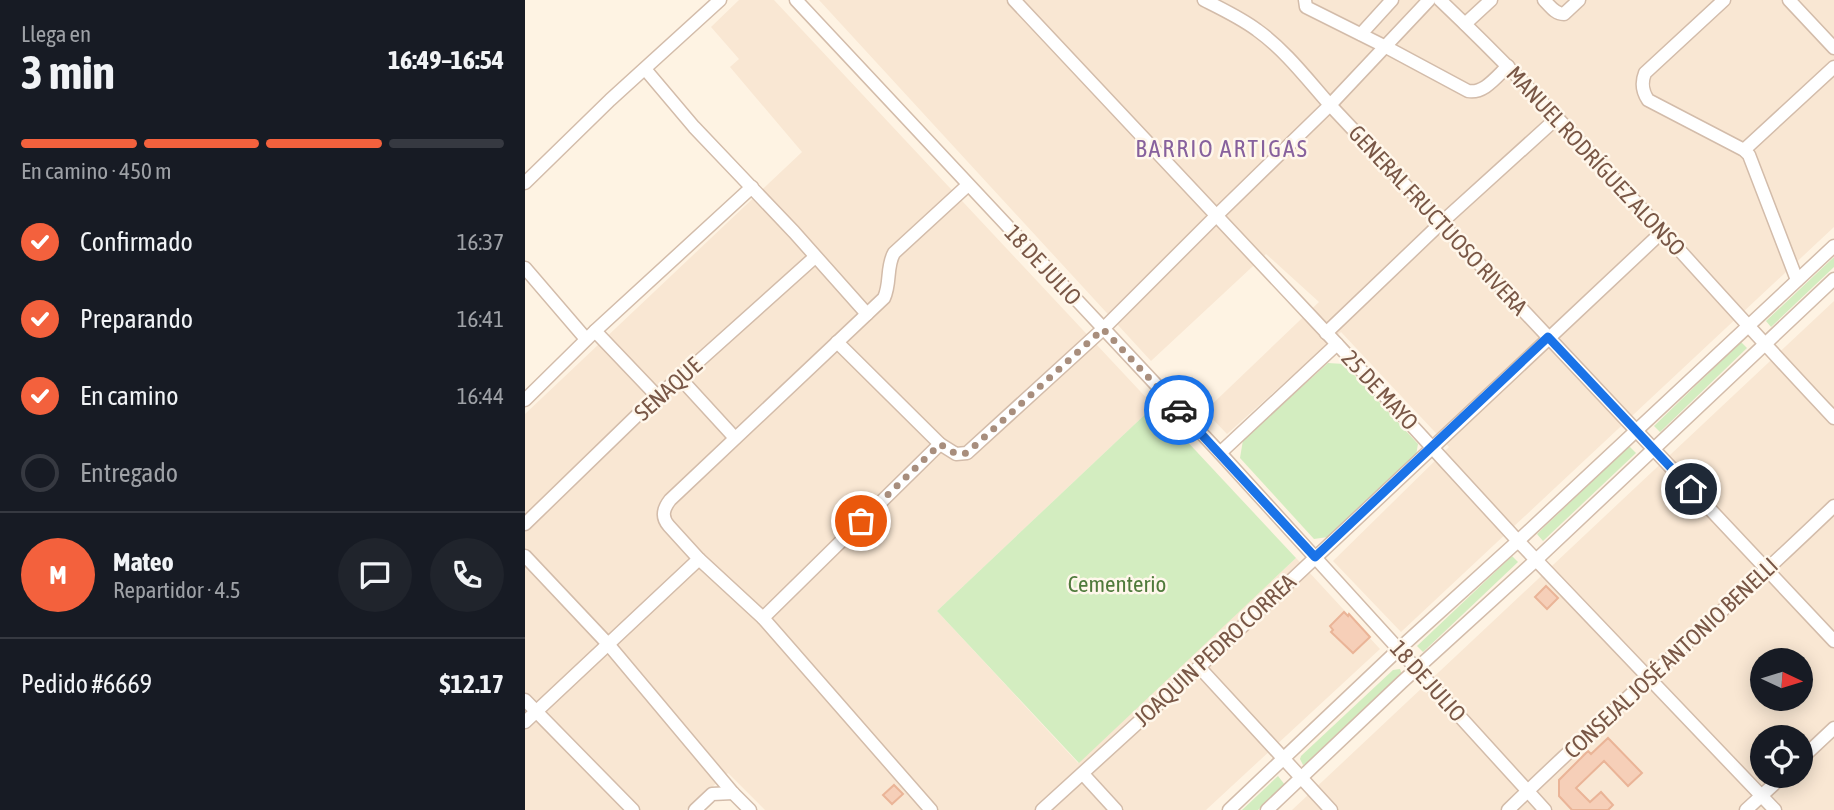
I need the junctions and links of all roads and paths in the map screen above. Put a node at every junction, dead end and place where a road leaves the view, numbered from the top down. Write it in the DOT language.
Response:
graph roads {
  1 [pos="720,0"];
  2 [pos="796,0"];
  3 [pos="1014,0"];
  4 [pos="1204,0"];
  5 [pos="1305,0"];
  6 [pos="1392,0"];
  7 [pos="1429,0"];
  8 [pos="1440,0"];
  9 [pos="1491,0"];
  10 [pos="1544,0"];
  11 [pos="1579,0"];
  12 [pos="1724,0"];
  13 [pos="1789,0"];
  14 [pos="1465,24"];
  15 [pos="1360,34"];
  16 [pos="1386,47"];
  17 [pos="1834,48"];
  18 [pos="1507,66"];
  19 [pos="1834,67"];
  20 [pos="645,69"];
  21 [pos="1331,105"];
  22 [pos="1558,117"];
  23 [pos="1744,150"];
  24 [pos="525,183"];
  25 [pos="968,186"];
  26 [pos="752,187"];
  27 [pos="1216,216"];
  28 [pos="1441,223"];
  29 [pos="1663,231"];
  30 [pos="1834,246"];
  31 [pos="815,257"];
  32 [pos="525,268"];
  33 [pos="1834,279"];
  34 [pos="1797,280"];
  35 [pos="867,314"];
  36 [pos="1748,327"];
  37 [pos="1103,329"];
  38 [pos="1326,333"];
  39 [pos="591,335"];
  40 [pos="1548,337"];
  41 [pos="837,342"];
  42 [pos="1337,344"];
  43 [pos="1764,344"];
  44 [pos="680,378"];
  45 [pos="657,396"];
  46 [pos="525,400"];
  47 [pos="1834,418"];
  48 [pos="1635,430"];
  49 [pos="735,438"];
  50 [pos="940,444"];
  51 [pos="1432,447"];
  52 [pos="1652,449"];
  53 [pos="1220,453"];
  54 [pos="1834,506"];
  55 [pos="525,524"];
  56 [pos="1518,541"];
  57 [pos="525,556"];
  58 [pos="1315,557"];
  59 [pos="699,559"];
  60 [pos="1536,560"];
  61 [pos="1767,570"];
  62 [pos="763,618"];
  63 [pos="1834,642"];
  64 [pos="608,644"];
  65 [pos="1399,649"];
  66 [pos="1199,667"];
  67 [pos="1418,669"];
  68 [pos="1649,677"];
  69 [pos="525,700"];
  70 [pos="536,712"];
  71 [pos="525,722"];
  72 [pos="1834,728"];
  73 [pos="1813,748"];
  74 [pos="1283,760"];
  75 [pos="1083,774"];
  76 [pos="1301,778"];
  77 [pos="1770,788"];
  78 [pos="1527,791"];
  79 [pos="733,793"];
  80 [pos="1762,796"];
  81 [pos="633,810"];
  82 [pos="695,810"];
  83 [pos="750,810"];
  84 [pos="931,810"];
  85 [pos="1042,810"];
  86 [pos="1116,810"];
  87 [pos="1229,810"];
  88 [pos="1267,810"];
  89 [pos="1331,810"];
  90 [pos="1508,810"];
  91 [pos="1545,810"];
  92 [pos="1747,810"];
  93 [pos="1775,810"];
  1 -- 20 [label="street"];
  2 -- 25 [label="street, 18 DE JULIO"];
  3 -- 27 [label="street, 25 DE MAYO"];
  4 -- 21 [label="street, GENERAL FRUCTUOSO RIVERA"];
  5 -- 15 [label="street"];
  6 -- 15 [label="street"];
  7 -- 16 [label="street"];
  8 -- 14 [label="street, MANUEL RODRÍGUEZ ALONSO"];
  9 -- 14 [label="street"];
  10 -- 11 [label="street"];
  12 -- 23 [label="street"];
  13 -- 17 [label="street"];
  14 -- 18 [label="street, MANUEL RODRÍGUEZ ALONSO"];
  15 -- 16 [label="street"];
  16 -- 18 [label="street"];
  16 -- 21 [label="street"];
  18 -- 22 [label="street, MANUEL RODRÍGUEZ ALONSO"];
  19 -- 23 [label="street"];
  20 -- 24 [label="street"];
  20 -- 26 [label="street"];
  21 -- 27 [label="street"];
  21 -- 28 [label="street, GENERAL FRUCTUOSO RIVERA"];
  22 -- 28 [label="street"];
  22 -- 29 [label="street, MANUEL RODRÍGUEZ ALONSO"];
  23 -- 34 [label="street"];
  25 -- 35 [label="street"];
  25 -- 37 [label="street, 18 DE JULIO"];
  26 -- 31 [label="street"];
  26 -- 39 [label="street"];
  27 -- 37 [label="street"];
  27 -- 38 [label="street, 25 DE MAYO"];
  28 -- 38 [label="street"];
  28 -- 40 [label="street, GENERAL FRUCTUOSO RIVERA"];
  29 -- 36 [label="street, MANUEL RODRÍGUEZ ALONSO"];
  29 -- 40 [label="street, JOAQUIN PEDRO CORREA"];
  30 -- 34 [label="street"];
  31 -- 35 [label="street"];
  31 -- 44 [label="street, SENAQUE"];
  32 -- 39 [label="street"];
  33 -- 43 [label="street"];
  34 -- 36 [label="street"];
  35 -- 41 [label="street"];
  36 -- 43 [label="street, MANUEL RODRÍGUEZ ALONSO"];
  36 -- 48 [label="street"];
  37 -- 50 [label="street"];
  37 -- 53 [label="street, 18 DE JULIO"];
  38 -- 42 [label="street, 25 DE MAYO"];
  39 -- 45 [label="street"];
  39 -- 46 [label="street"];
  40 -- 48 [label="street, GENERAL FRUCTUOSO RIVERA"];
  40 -- 51 [label="street, JOAQUIN PEDRO CORREA"];
  41 -- 49 [label="street"];
  41 -- 50 [label="street"];
  42 -- 51 [label="street, 25 DE MAYO"];
  42 -- 53 [label="street"];
  43 -- 47 [label="street, MANUEL RODRÍGUEZ ALONSO"];
  43 -- 52 [label="street"];
  44 -- 45 [label="street, SENAQUE"];
  44 -- 49 [label="street"];
  45 -- 55 [label="street, SENAQUE"];
  48 -- 52 [label="street, GENERAL FRUCTUOSO RIVERA"];
  48 -- 56 [label="street"];
  49 -- 59 [label="street"];
  50 -- 62 [label="street"];
  51 -- 56 [label="street, 25 DE MAYO"];
  51 -- 58 [label="street, JOAQUIN PEDRO CORREA"];
  52 -- 60 [label="street"];
  52 -- 61 [label="street, GENERAL FRUCTUOSO RIVERA"];
  53 -- 58 [label="street, 18 DE JULIO"];
  54 -- 61 [label="street, CONSEJAL JOSÉ ANTONIO BENELLI"];
  56 -- 60 [label="street, 25 DE MAYO"];
  56 -- 65 [label="street"];
  57 -- 64 [label="street"];
  58 -- 65 [label="street, 18 DE JULIO"];
  58 -- 66 [label="street, JOAQUIN PEDRO CORREA"];
  59 -- 62 [label="street"];
  59 -- 64 [label="street"];
  60 -- 67 [label="street"];
  60 -- 68 [label="street, 25 DE MAYO"];
  61 -- 63 [label="street, GENERAL FRUCTUOSO RIVERA"];
  61 -- 68 [label="street, CONSEJAL JOSÉ ANTONIO BENELLI"];
  62 -- 84 [label="street"];
  64 -- 70 [label="street"];
  64 -- 79 [label="street"];
  65 -- 67 [label="street, 18 DE JULIO"];
  65 -- 74 [label="street"];
  66 -- 74 [label="street"];
  66 -- 75 [label="street, JOAQUIN PEDRO CORREA"];
  67 -- 76 [label="street"];
  67 -- 78 [label="street, 18 DE JULIO"];
  68 -- 78 [label="street, CONSEJAL JOSÉ ANTONIO BENELLI"];
  68 -- 80 [label="street, 25 DE MAYO"];
  69 -- 70 [label="street"];
  70 -- 71 [label="street"];
  70 -- 81 [label="street"];
  72 -- 73 [label="street"];
  74 -- 76 [label="street"];
  74 -- 87 [label="street"];
  75 -- 85 [label="street, JOAQUIN PEDRO CORREA"];
  75 -- 86 [label="street"];
  76 -- 88 [label="street"];
  76 -- 89 [label="street"];
  77 -- 80 [label="street"];
  78 -- 90 [label="street, CONSEJAL JOSÉ ANTONIO BENELLI"];
  78 -- 91 [label="street, 18 DE JULIO"];
  79 -- 82 [label="street"];
  79 -- 83 [label="street"];
  80 -- 92 [label="street"];
  80 -- 93 [label="street, 25 DE MAYO"];
}
